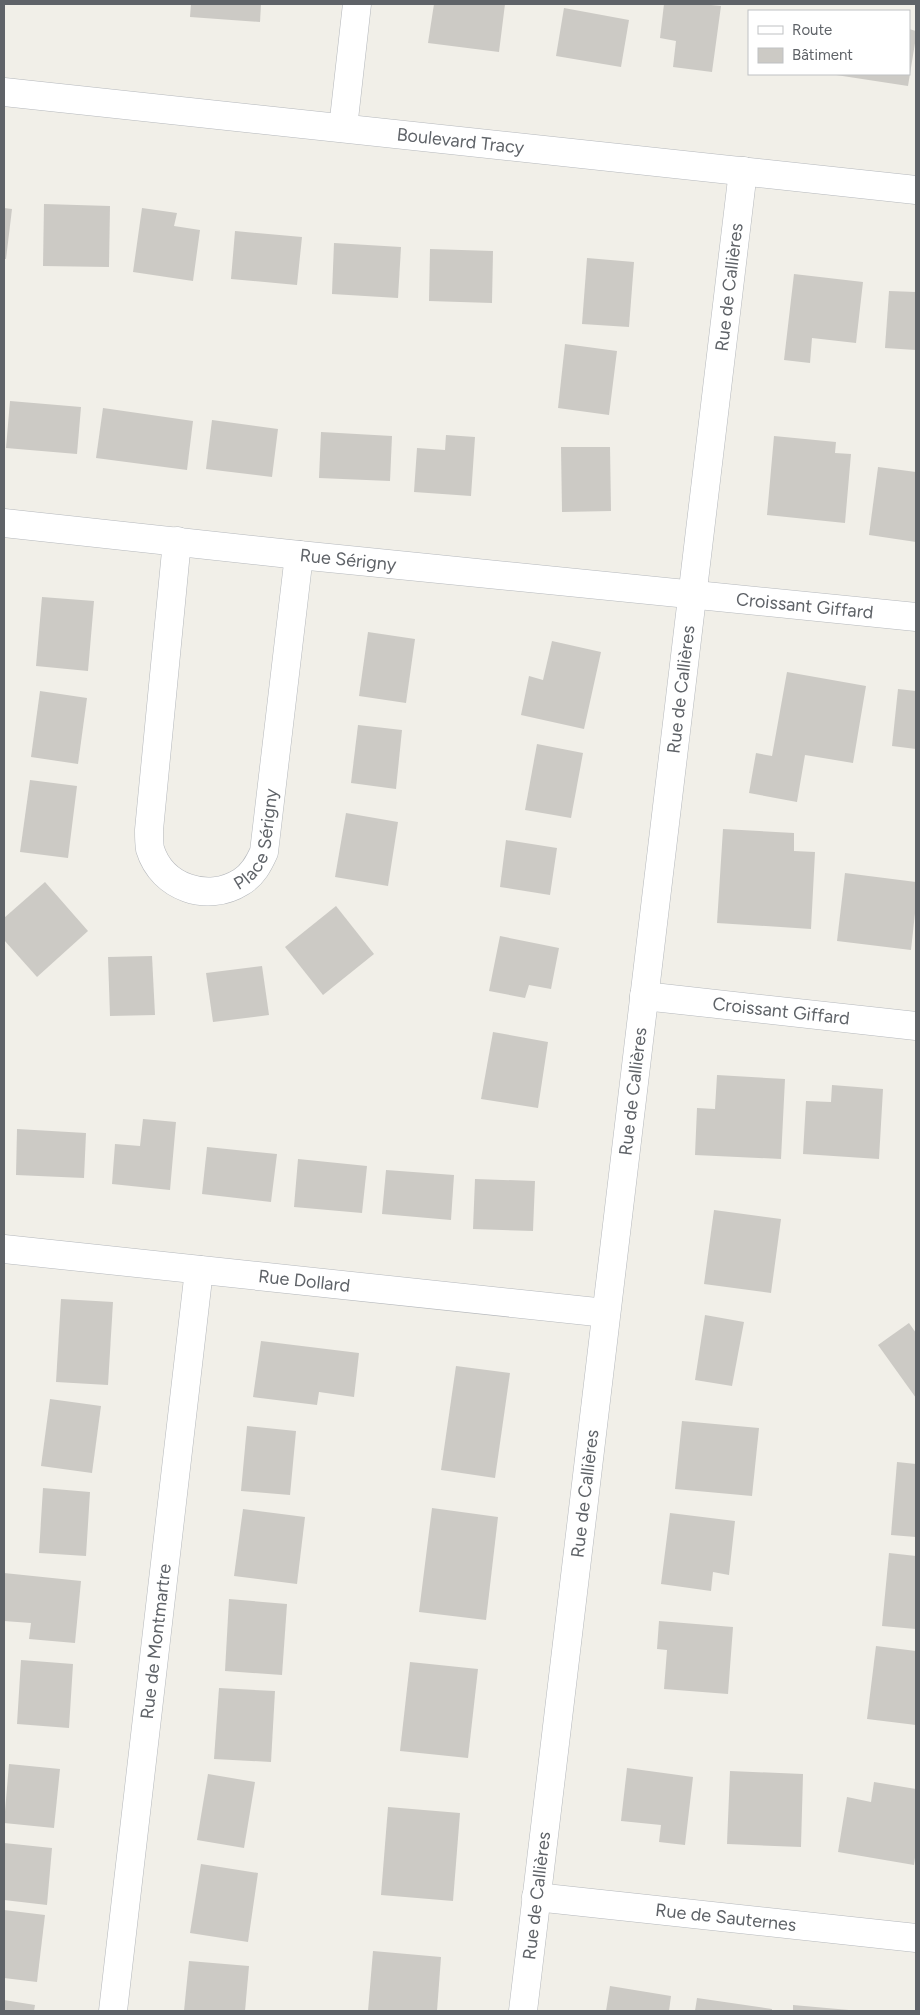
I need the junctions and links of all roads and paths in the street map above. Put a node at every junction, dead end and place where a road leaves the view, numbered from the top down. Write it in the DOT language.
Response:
graph roads {
  1 [pos="357,4"];
  2 [pos="4,92"];
  3 [pos="343,128"];
  4 [pos="743,171"];
  5 [pos="916,190"];
  6 [pos="4,524"];
  7 [pos="177,541"];
  8 [pos="299,555"];
  9 [pos="692,594"];
  10 [pos="916,617"];
  11 [pos="644,996"];
  12 [pos="916,1026"];
  13 [pos="4,1249"];
  14 [pos="199,1270"];
  15 [pos="606,1313"];
  16 [pos="536,1897"];
  17 [pos="916,1938"];
  18 [pos="114,2011"];
  19 [pos="522,2011"];
  1 -- 3 [label="street"];
  2 -- 3 [label="street, Boulevard Tracy"];
  3 -- 4 [label="street, Boulevard Tracy"];
  4 -- 5 [label="street, Boulevard Tracy"];
  4 -- 9 [label="street, Rue de Callières"];
  6 -- 7 [label="street, Rue Sérigny"];
  7 -- 8 [label="street, Rue Sérigny"];
  7 -- 8 [label="street, Place Sérigny"];
  8 -- 9 [label="street, Rue Sérigny"];
  9 -- 10 [label="street, Croissant Giffard"];
  9 -- 11 [label="street, Rue de Callières"];
  11 -- 12 [label="street, Croissant Giffard"];
  11 -- 15 [label="street, Rue de Callières"];
  13 -- 14 [label="street, Rue Dollard"];
  14 -- 15 [label="street, Rue Dollard"];
  14 -- 18 [label="street, Rue de Montmartre"];
  15 -- 16 [label="street, Rue de Callières"];
  16 -- 17 [label="street, Rue de Sauternes"];
  16 -- 19 [label="street, Rue de Callières"];
}
